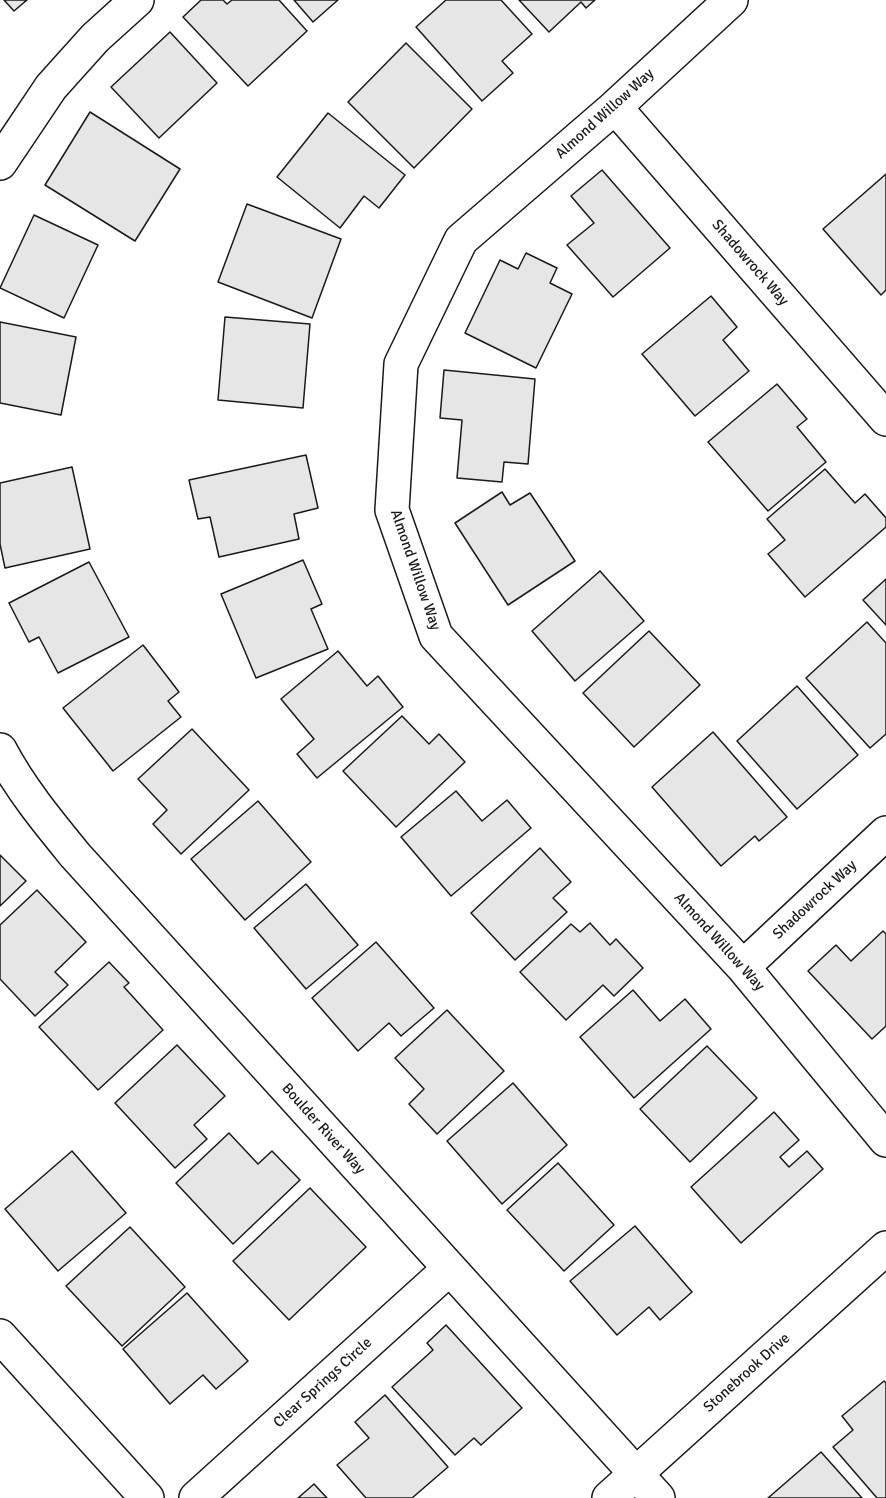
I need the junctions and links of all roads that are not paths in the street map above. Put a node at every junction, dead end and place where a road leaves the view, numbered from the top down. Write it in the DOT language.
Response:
graph roads {
  1 [pos="137,0"];
  2 [pos="731,0"];
  3 [pos="615,107"];
  4 [pos="0,163"];
  5 [pos="886,419"];
  6 [pos="3,760"];
  7 [pos="886,833"];
  8 [pos="743,967"];
  9 [pos="886,1140"];
  10 [pos="886,1248"];
  11 [pos="449,1269"];
  12 [pos="0,1336"];
  13 [pos="636,1473"];
  14 [pos="147,1498"];
  15 [pos="196,1498"];
  16 [pos="609,1498"];
  17 [pos="658,1498"];
  1 -- 4 [label="street"];
  2 -- 3 [label="street, Almond Willow Way"];
  3 -- 5 [label="street, Shadowrock Way"];
  3 -- 8 [label="street, Almond Willow Way"];
  6 -- 11 [label="street, Boulder River Way"];
  7 -- 8 [label="street, Shadowrock Way"];
  8 -- 9 [label="street, Almond Willow Way"];
  10 -- 13 [label="street, Stonebrook Drive"];
  11 -- 13 [label="street, Boulder River Way"];
  11 -- 15 [label="street, Clear Springs Circle"];
  12 -- 14 [label="street"];
  13 -- 16 [label="street, Stonebrook Drive"];
  13 -- 17 [label="street, Boulder River Way"];
}
